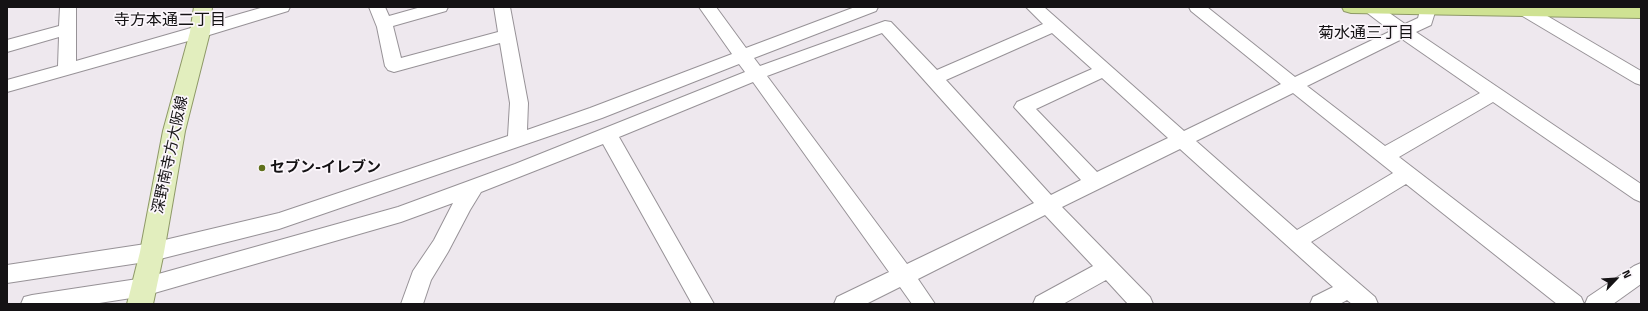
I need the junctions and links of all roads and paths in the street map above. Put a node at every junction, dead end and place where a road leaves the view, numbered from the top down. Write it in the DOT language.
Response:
graph roads {
  1 [pos="68,7"];
  2 [pos="203,7"];
  3 [pos="282,7"];
  4 [pos="377,7"];
  5 [pos="440,7"];
  6 [pos="502,7"];
  7 [pos="707,7"];
  8 [pos="870,7"];
  9 [pos="1034,7"];
  10 [pos="1197,7"];
  11 [pos="1351,7"];
  12 [pos="1372,8"];
  13 [pos="1428,9"];
  14 [pos="1524,9"];
  15 [pos="1641,12"];
  16 [pos="384,23"];
  17 [pos="1055,25"];
  18 [pos="67,29"];
  19 [pos="200,32"];
  20 [pos="1404,32"];
  21 [pos="508,35"];
  22 [pos="7,46"];
  23 [pos="744,57"];
  24 [pos="67,68"];
  25 [pos="1104,70"];
  26 [pos="756,74"];
  27 [pos="934,78"];
  28 [pos="1641,79"];
  29 [pos="7,86"];
  30 [pos="1294,86"];
  31 [pos="1494,93"];
  32 [pos="608,135"];
  33 [pos="517,140"];
  34 [pos="1182,140"];
  35 [pos="1384,156"];
  36 [pos="1406,174"];
  37 [pos="1095,182"];
  38 [pos="475,186"];
  39 [pos="1641,194"];
  40 [pos="1048,206"];
  41 [pos="1296,241"];
  42 [pos="152,252"];
  43 [pos="1108,268"];
  44 [pos="1641,272"];
  45 [pos="7,274"];
  46 [pos="903,276"];
  47 [pos="1349,288"];
  48 [pos="142,295"];
  49 [pos="32,304"];
  50 [pos="412,304"];
  51 [pos="703,304"];
  52 [pos="845,304"];
  53 [pos="924,304"];
  54 [pos="1044,304"];
  55 [pos="1142,304"];
  56 [pos="1321,304"];
  57 [pos="1367,304"];
  58 [pos="1573,304"];
  59 [pos="1596,304"];
  1 -- 18 [label="street"];
  2 -- 19 [label="main road, 深野南寺方大阪線"];
  3 -- 19 [label="street"];
  4 -- 16 [label="street"];
  5 -- 16 [label="street"];
  6 -- 21 [label="street"];
  7 -- 23 [label="street"];
  8 -- 23 [label="street"];
  9 -- 17 [label="street"];
  10 -- 30 [label="street"];
  11 -- 12 [label="highway"];
  12 -- 13 [label="highway"];
  12 -- 20 [label="street"];
  13 -- 14 [label="highway"];
  13 -- 20 [label="street"];
  14 -- 15 [label="highway"];
  14 -- 28 [label="street"];
  16 -- 21 [label="street"];
  17 -- 25 [label="street"];
  17 -- 27 [label="street"];
  18 -- 22 [label="street"];
  18 -- 24 [label="street"];
  19 -- 24 [label="street"];
  19 -- 42 [label="main road, 深野南寺方大阪線"];
  20 -- 30 [label="street"];
  20 -- 31 [label="street"];
  21 -- 33 [label="street"];
  23 -- 26 [label="street"];
  23 -- 33 [label="street"];
  24 -- 29 [label="street"];
  25 -- 34 [label="street"];
  25 -- 37 [label="street"];
  26 -- 27 [label="street"];
  26 -- 32 [label="street"];
  26 -- 46 [label="street"];
  27 -- 40 [label="street"];
  30 -- 34 [label="street"];
  30 -- 35 [label="street"];
  31 -- 35 [label="street"];
  31 -- 39 [label="street"];
  32 -- 38 [label="street"];
  32 -- 51 [label="street"];
  33 -- 42 [label="street"];
  34 -- 37 [label="street"];
  34 -- 41 [label="street"];
  35 -- 36 [label="street"];
  36 -- 41 [label="street"];
  36 -- 58 [label="street"];
  37 -- 40 [label="street"];
  38 -- 48 [label="street"];
  38 -- 50 [label="street"];
  40 -- 43 [label="street"];
  40 -- 46 [label="street"];
  41 -- 47 [label="street"];
  42 -- 45 [label="street"];
  42 -- 48 [label="main road, 深野南寺方大阪線"];
  43 -- 54 [label="street"];
  43 -- 55 [label="street"];
  44 -- 59 [label="street"];
  46 -- 52 [label="street"];
  46 -- 53 [label="street"];
  47 -- 56 [label="street"];
  47 -- 57 [label="street"];
  48 -- 49 [label="street"];
}
